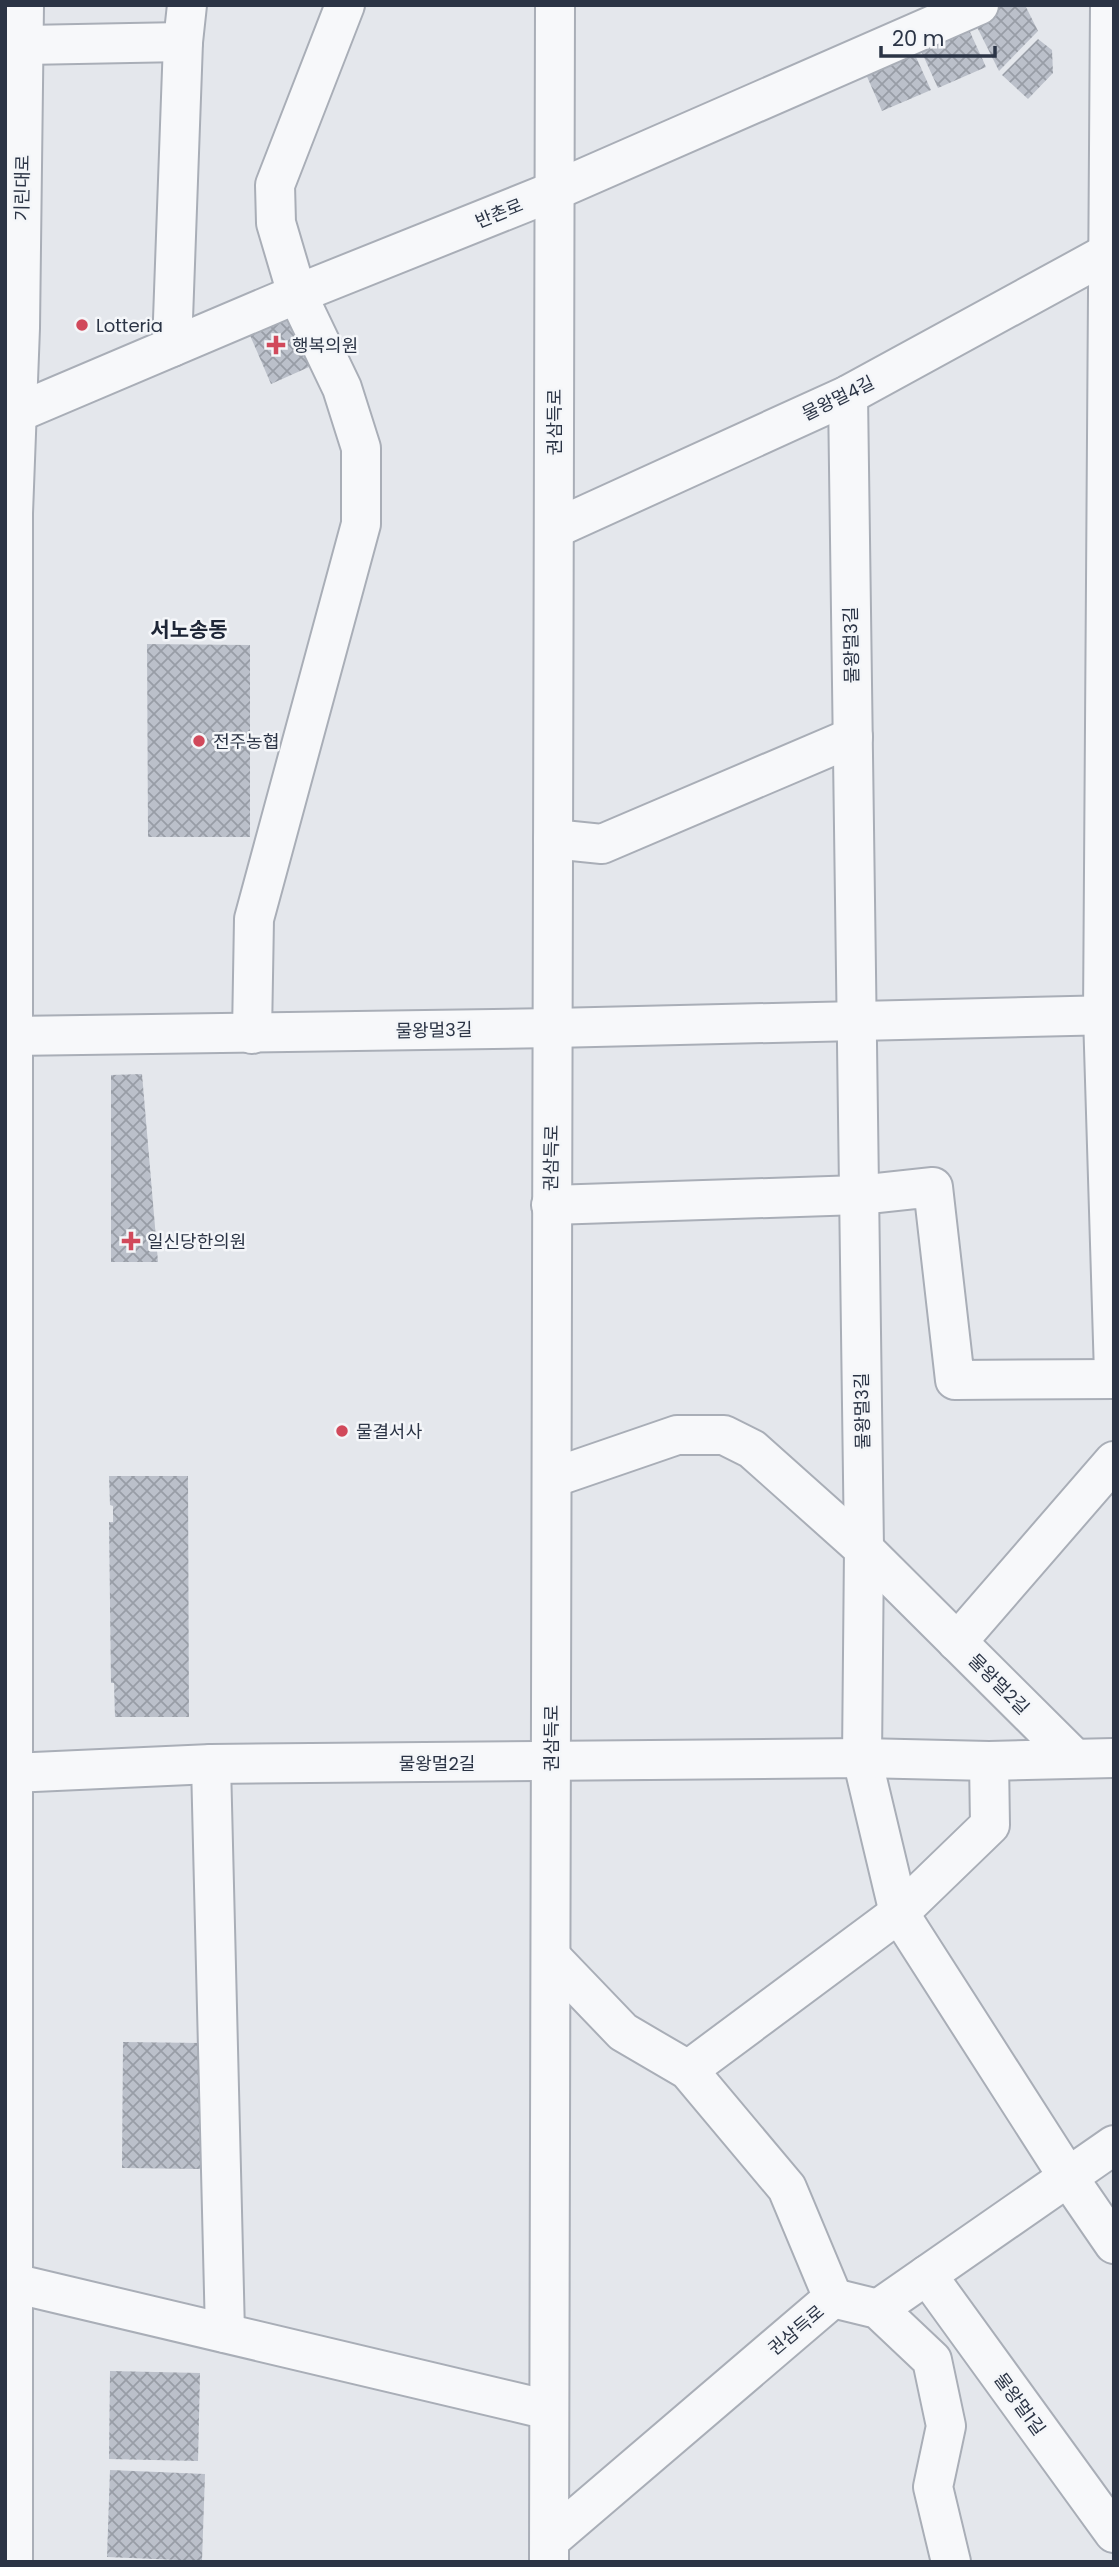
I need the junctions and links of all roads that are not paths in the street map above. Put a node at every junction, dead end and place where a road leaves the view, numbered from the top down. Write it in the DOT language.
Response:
graph roads {
  1 [pos="24,5"];
  2 [pos="345,5"];
  3 [pos="555,5"];
  4 [pos="979,5"];
  5 [pos="1110,5"];
  6 [pos="185,24"];
  7 [pos="25,45"];
  8 [pos="554,191"];
  9 [pos="1111,255"];
  10 [pos="297,294"];
  11 [pos="172,347"];
  12 [pos="848,395"];
  13 [pos="11,416"];
  14 [pos="554,528"];
  15 [pos="1110,656"];
  16 [pos="853,737"];
  17 [pos="553,839"];
  18 [pos="1109,1015"];
  19 [pos="857,1021"];
  20 [pos="553,1028"];
  21 [pos="252,1034"];
  22 [pos="12,1037"];
  23 [pos="859,1195"];
  24 [pos="551,1205"];
  25 [pos="1114,1376"];
  26 [pos="1114,1461"];
  27 [pos="552,1478"];
  28 [pos="864,1549"];
  29 [pos="957,1642"];
  30 [pos="862,1758"];
  31 [pos="1074,1758"];
  32 [pos="1114,1758"];
  33 [pos="989,1761"];
  34 [pos="551,1762"];
  35 [pos="211,1765"];
  36 [pos="12,1773"];
  37 [pos="900,1913"];
  38 [pos="551,1957"];
  39 [pos="688,2070"];
  40 [pos="1114,2145"];
  41 [pos="1068,2177"];
  42 [pos="1114,2244"];
  43 [pos="927,2274"];
  44 [pos="13,2283"];
  45 [pos="834,2298"];
  46 [pos="878,2309"];
  47 [pos="225,2333"];
  48 [pos="549,2410"];
  49 [pos="1114,2533"];
  50 [pos="550,2551"];
  51 [pos="13,2562"];
  52 [pos="951,2562"];
  1 -- 7 [label="street, 기린대로"];
  2 -- 10 [label="street"];
  3 -- 8 [label="street, 권삼득로"];
  4 -- 8 [label="street, 반촌로"];
  5 -- 9 [label="street"];
  6 -- 7 [label="street"];
  6 -- 11 [label="street"];
  7 -- 13 [label="street, 기린대로"];
  8 -- 10 [label="street, 반촌로"];
  8 -- 14 [label="street, 권삼득로"];
  9 -- 12 [label="street, 물왕멀4길"];
  9 -- 15 [label="street"];
  10 -- 11 [label="street, 반촌로"];
  10 -- 21 [label="street"];
  11 -- 13 [label="street, 반촌로"];
  12 -- 14 [label="street, 물왕멀4길"];
  12 -- 16 [label="street, 물왕멀3길"];
  13 -- 22 [label="street, 기린대로"];
  14 -- 17 [label="street, 권삼득로"];
  15 -- 18 [label="street"];
  16 -- 17 [label="street"];
  16 -- 19 [label="street, 물왕멀3길"];
  17 -- 20 [label="street, 권삼득로"];
  18 -- 19 [label="street, 물왕멀3길"];
  18 -- 25 [label="street"];
  19 -- 20 [label="street, 물왕멀3길"];
  19 -- 23 [label="street, 물왕멀3길"];
  20 -- 21 [label="street, 물왕멀3길"];
  20 -- 24 [label="street, 권삼득로"];
  21 -- 22 [label="street, 물왕멀3길"];
  22 -- 36 [label="street, 기린대로"];
  23 -- 24 [label="street"];
  23 -- 25 [label="street"];
  23 -- 28 [label="street, 물왕멀3길"];
  24 -- 27 [label="street, 권삼득로"];
  26 -- 29 [label="street"];
  27 -- 28 [label="street"];
  27 -- 34 [label="street, 권삼득로"];
  28 -- 29 [label="street, 물왕멀2길"];
  28 -- 30 [label="street"];
  29 -- 31 [label="street, 물왕멀2길"];
  30 -- 33 [label="street, 물왕멀2길"];
  30 -- 34 [label="street, 물왕멀2길"];
  30 -- 37 [label="street"];
  31 -- 32 [label="street, 물왕멀2길"];
  31 -- 33 [label="street, 물왕멀2길"];
  33 -- 37 [label="street"];
  34 -- 35 [label="street, 물왕멀2길"];
  34 -- 38 [label="street, 권삼득로"];
  35 -- 36 [label="street, 물왕멀2길"];
  35 -- 47 [label="street"];
  36 -- 44 [label="street, 기린대로"];
  37 -- 39 [label="street"];
  37 -- 41 [label="street"];
  38 -- 39 [label="street, 권삼득로"];
  38 -- 48 [label="street, 권삼득로"];
  39 -- 45 [label="street, 권삼득로"];
  40 -- 41 [label="street"];
  41 -- 42 [label="street"];
  41 -- 43 [label="street"];
  43 -- 46 [label="street"];
  43 -- 49 [label="street, 물왕멀1길"];
  44 -- 47 [label="street"];
  44 -- 51 [label="street, 기린대로"];
  45 -- 46 [label="street"];
  45 -- 50 [label="street, 권삼득로"];
  46 -- 52 [label="street"];
  47 -- 48 [label="street"];
  48 -- 50 [label="street, 권삼득로"];
}
